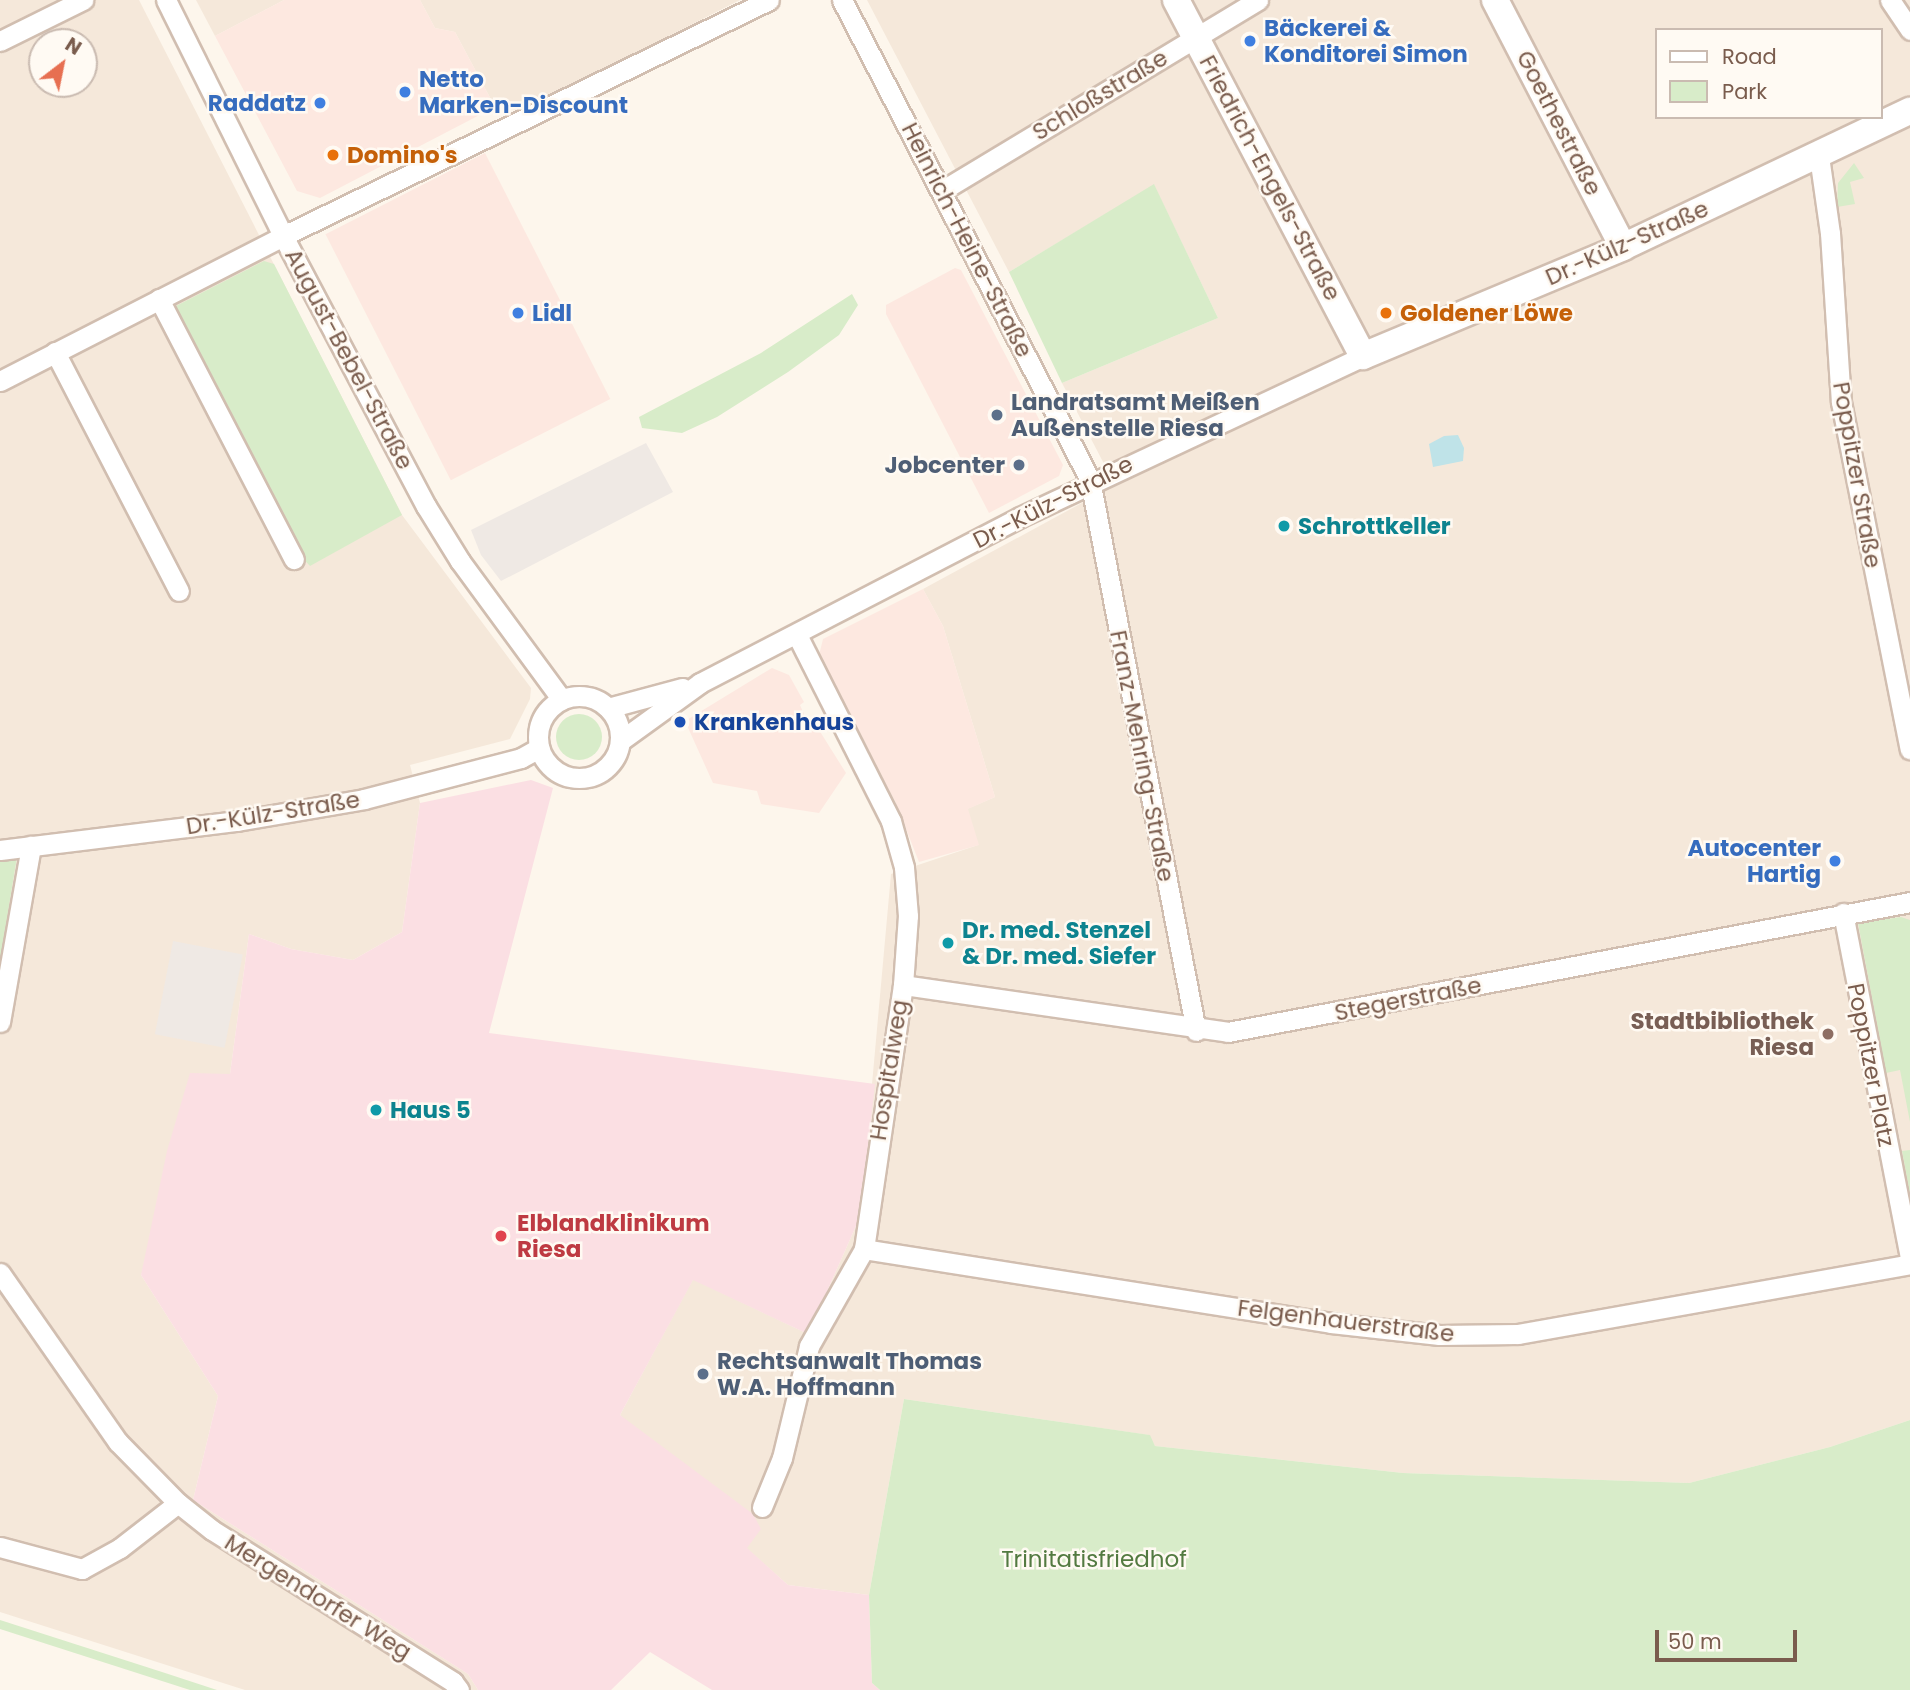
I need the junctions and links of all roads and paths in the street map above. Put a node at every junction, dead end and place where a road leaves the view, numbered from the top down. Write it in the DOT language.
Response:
graph roads {
  1 [pos="83,0"];
  2 [pos="166,0"];
  3 [pos="769,0"];
  4 [pos="842,0"];
  5 [pos="1176,0"];
  6 [pos="1258,0"];
  7 [pos="1495,0"];
  8 [pos="1890,0"];
  9 [pos="1910,30"];
  10 [pos="1196,37"];
  11 [pos="0,41"];
  12 [pos="1910,111"];
  13 [pos="1819,156"];
  14 [pos="943,190"];
  15 [pos="284,236"];
  16 [pos="1623,247"];
  17 [pos="159,299"];
  18 [pos="55,352"];
  19 [pos="1363,356"];
  20 [pos="0,381"];
  21 [pos="1090,480"];
  22 [pos="295,559"];
  23 [pos="179,591"];
  24 [pos="797,635"];
  25 [pos="700,683"];
  26 [pos="562,699"];
  27 [pos="608,708"];
  28 [pos="620,741"];
  29 [pos="539,748"];
  30 [pos="1910,749"];
  31 [pos="31,846"];
  32 [pos="0,850"];
  33 [pos="1910,902"];
  34 [pos="1843,913"];
  35 [pos="903,985"];
  36 [pos="0,1022"];
  37 [pos="1196,1031"];
  38 [pos="864,1249"];
  39 [pos="1910,1258"];
  40 [pos="1910,1264"];
  41 [pos="0,1273"];
  42 [pos="178,1503"];
  43 [pos="762,1507"];
  44 [pos="0,1547"];
  45 [pos="459,1690"];
  1 -- 11 [label="street"];
  2 -- 15 [label="street, August-Bebel-Straße"];
  3 -- 15 [label="street"];
  4 -- 14 [label="street, Heinrich-Heine-Straße"];
  5 -- 10 [label="main road, Friedrich-Engels-Straße"];
  6 -- 10 [label="street, Schloßstraße"];
  7 -- 16 [label="main road, Goethestraße"];
  8 -- 9 [label="street"];
  10 -- 14 [label="street, Schloßstraße"];
  10 -- 19 [label="main road, Friedrich-Engels-Straße"];
  12 -- 13 [label="main road, Dr.-Külz-Straße"];
  13 -- 16 [label="main road, Dr.-Külz-Straße"];
  13 -- 30 [label="street, Poppitzer Straße"];
  14 -- 21 [label="street, Heinrich-Heine-Straße"];
  15 -- 17 [label="street"];
  15 -- 26 [label="street, August-Bebel-Straße"];
  16 -- 19 [label="main road, Dr.-Külz-Straße"];
  17 -- 18 [label="street"];
  17 -- 22 [label="street"];
  18 -- 20 [label="street"];
  18 -- 23 [label="street"];
  19 -- 21 [label="street, Dr.-Külz-Straße"];
  21 -- 24 [label="street, Dr.-Külz-Straße"];
  21 -- 37 [label="street, Franz-Mehring-Straße"];
  24 -- 25 [label="street, Dr.-Külz-Straße"];
  24 -- 35 [label="street, Hospitalweg"];
  25 -- 27 [label="street, Dr.-Külz-Straße"];
  25 -- 28 [label="street, Dr.-Külz-Straße"];
  26 -- 27 [label="street"];
  26 -- 29 [label="street"];
  27 -- 28 [label="street"];
  28 -- 29 [label="street"];
  29 -- 31 [label="street, Dr.-Külz-Straße"];
  31 -- 32 [label="street, Dr.-Külz-Straße"];
  31 -- 36 [label="street"];
  33 -- 34 [label="street, Stegerstraße"];
  34 -- 37 [label="street, Stegerstraße"];
  34 -- 39 [label="street, Poppitzer Platz"];
  35 -- 37 [label="street, Stegerstraße"];
  35 -- 38 [label="street, Hospitalweg"];
  38 -- 40 [label="street, Felgenhauerstraße"];
  38 -- 43 [label="street, Hospitalweg"];
  41 -- 42 [label="street, Mergendorfer Weg"];
  42 -- 44 [label="street"];
  42 -- 45 [label="street, Mergendorfer Weg"];
}
